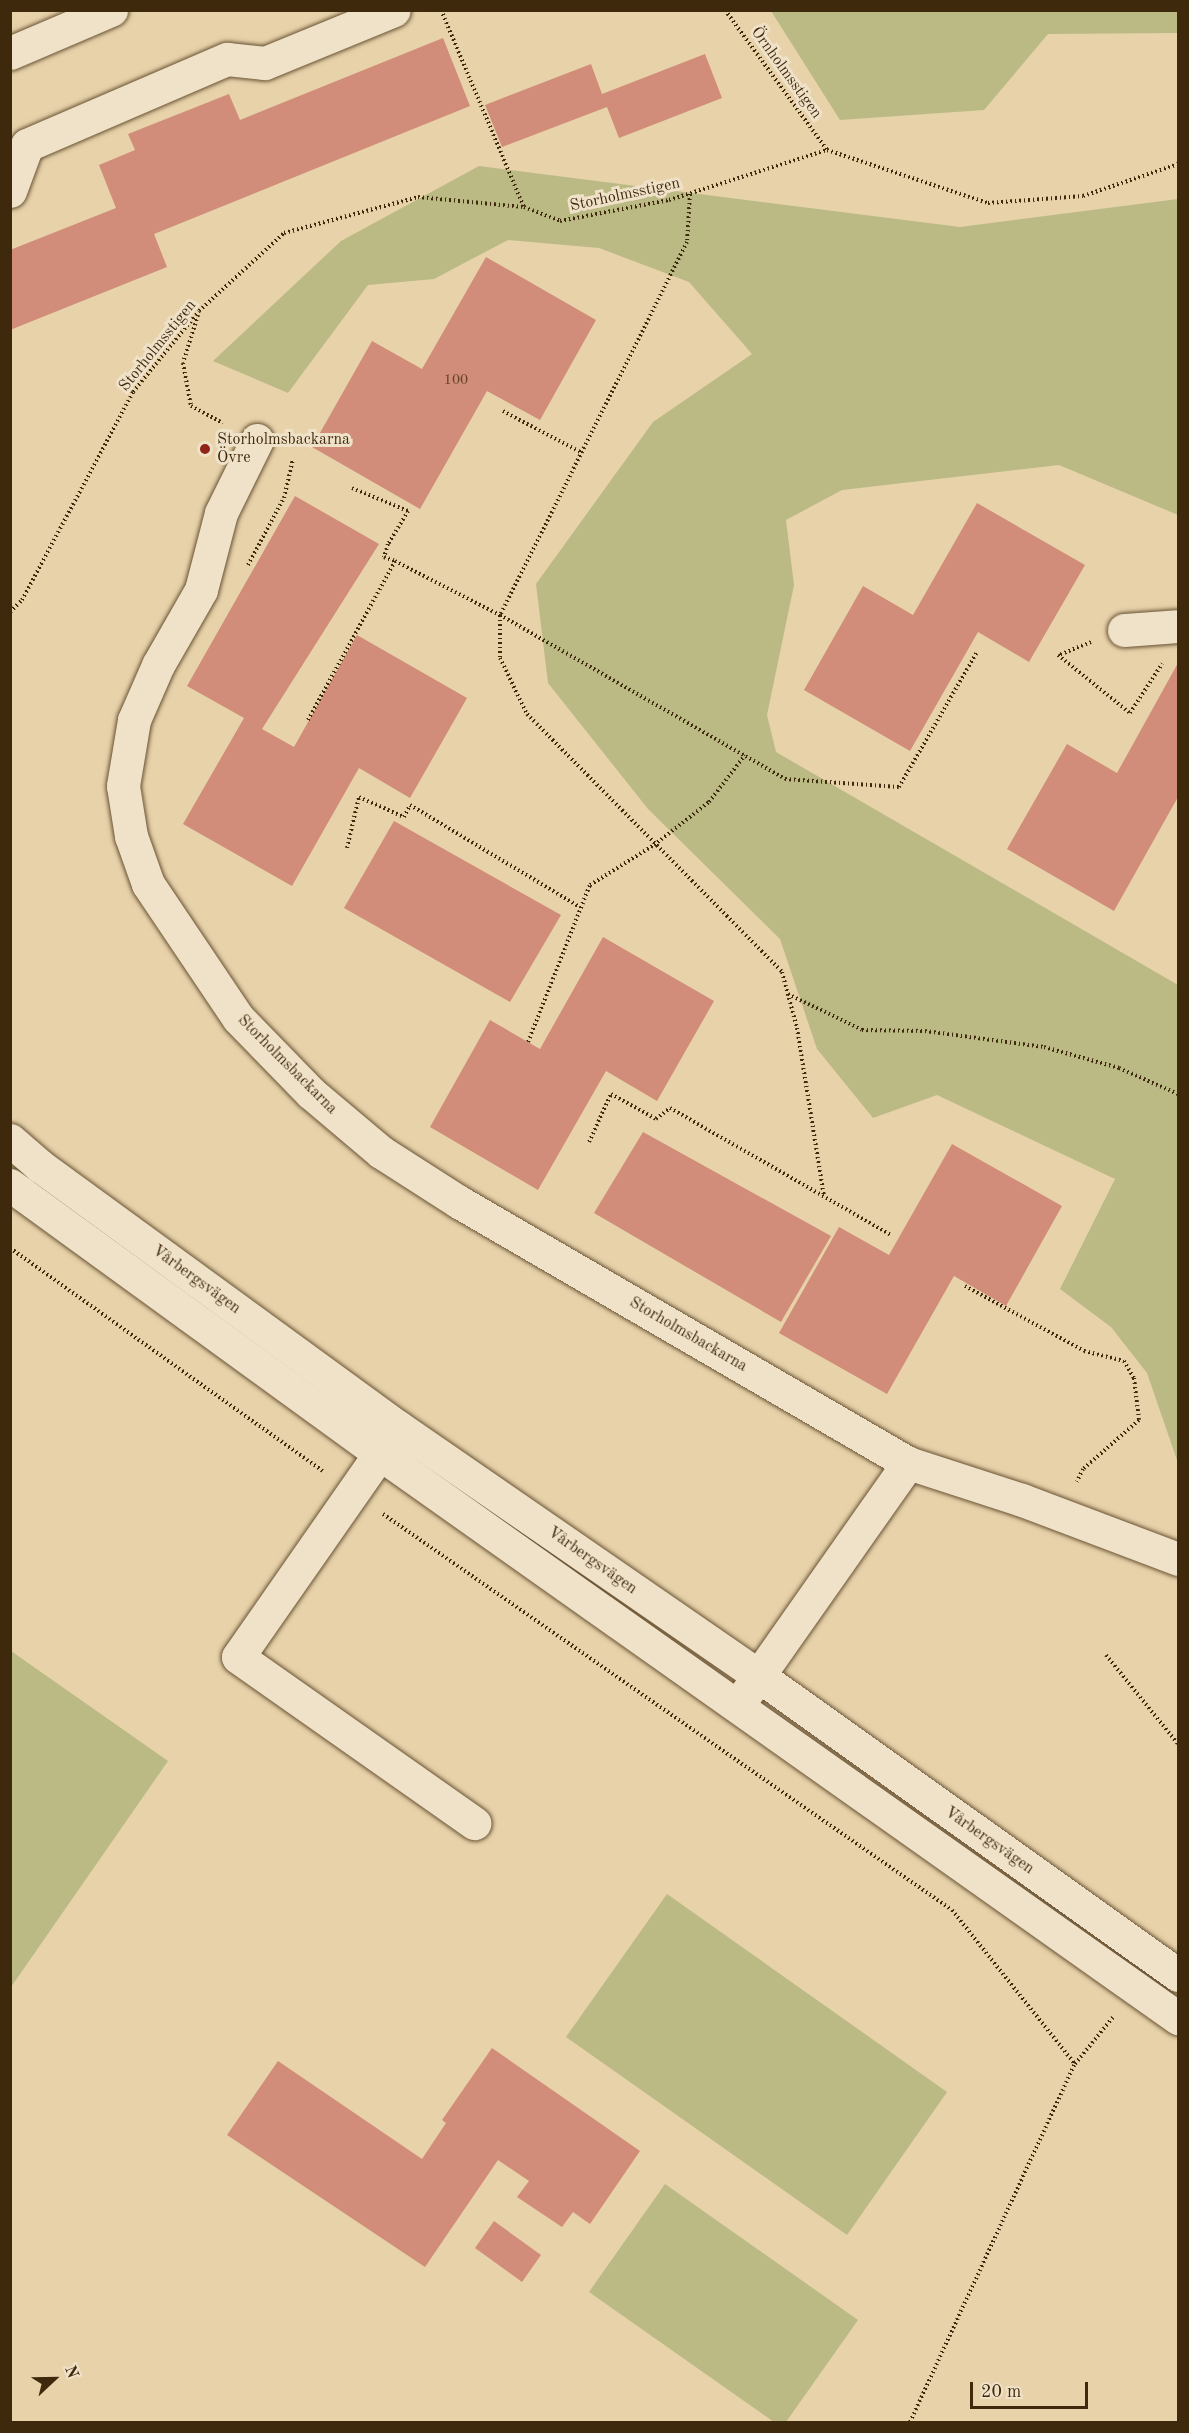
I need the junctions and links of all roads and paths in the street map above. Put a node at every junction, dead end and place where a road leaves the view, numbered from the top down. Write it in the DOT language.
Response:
graph roads {
  1 [pos="394,10"];
  2 [pos="441,10"];
  3 [pos="725,10"];
  4 [pos="99,13"];
  5 [pos="10,53"];
  6 [pos="827,150"];
  7 [pos="1179,164"];
  8 [pos="10,191"];
  9 [pos="690,194"];
  10 [pos="524,207"];
  11 [pos="199,312"];
  12 [pos="503,411"];
  13 [pos="257,440"];
  14 [pos="582,453"];
  15 [pos="293,459"];
  16 [pos="352,488"];
  17 [pos="394,561"];
  18 [pos="245,570"];
  19 [pos="10,612"];
  20 [pos="500,615"];
  21 [pos="1179,626"];
  22 [pos="1124,630"];
  23 [pos="977,652"];
  24 [pos="1166,657"];
  25 [pos="309,720"];
  26 [pos="745,755"];
  27 [pos="654,845"];
  28 [pos="347,848"];
  29 [pos="580,907"];
  30 [pos="788,994"];
  31 [pos="528,1042"];
  32 [pos="1179,1094"];
  33 [pos="10,1140"];
  34 [pos="589,1142"];
  35 [pos="10,1185"];
  36 [pos="824,1196"];
  37 [pos="891,1235"];
  38 [pos="10,1248"];
  39 [pos="965,1286"];
  40 [pos="398,1427"];
  41 [pos="379,1453"];
  42 [pos="908,1463"];
  43 [pos="1075,1488"];
  44 [pos="351,1492"];
  45 [pos="1179,1559"];
  46 [pos="1106,1655"];
  47 [pos="759,1676"];
  48 [pos="736,1707"];
  49 [pos="1179,1744"];
  50 [pos="474,1823"];
  51 [pos="1179,1976"];
  52 [pos="1117,2012"];
  53 [pos="1179,2018"];
  54 [pos="1075,2064"];
  55 [pos="910,2422"];
  1 -- 8 [label="street"];
  2 -- 10 [label="path"];
  3 -- 6 [label="path, Örnholmsstigen"];
  4 -- 5 [label="street"];
  6 -- 7 [label="path"];
  6 -- 9 [label="path, Storholmsstigen"];
  9 -- 10 [label="path, Storholmsstigen"];
  9 -- 14 [label="path"];
  10 -- 11 [label="path, Storholmsstigen"];
  11 -- 13 [label="path"];
  11 -- 19 [label="path, Storholmsstigen"];
  12 -- 14 [label="path"];
  13 -- 42 [label="street, Storholmsbackarna"];
  14 -- 20 [label="path"];
  15 -- 18 [label="path"];
  16 -- 17 [label="path"];
  17 -- 20 [label="path"];
  17 -- 25 [label="path"];
  20 -- 26 [label="path"];
  20 -- 27 [label="path"];
  21 -- 22 [label="street"];
  22 -- 24 [label="path"];
  23 -- 26 [label="path"];
  26 -- 27 [label="path"];
  27 -- 29 [label="path"];
  27 -- 30 [label="path"];
  28 -- 29 [label="path"];
  29 -- 31 [label="path"];
  30 -- 32 [label="path"];
  30 -- 36 [label="path"];
  33 -- 40 [label="street, Vårbergsvägen"];
  34 -- 36 [label="path"];
  35 -- 41 [label="street, Vårbergsvägen"];
  36 -- 37 [label="path"];
  38 -- 44 [label="path"];
  39 -- 43 [label="path"];
  40 -- 41 [label="street"];
  40 -- 47 [label="street, Vårbergsvägen"];
  41 -- 44 [label="street"];
  41 -- 48 [label="street, Vårbergsvägen"];
  42 -- 45 [label="street, Storholmsbackarna"];
  42 -- 47 [label="street"];
  44 -- 50 [label="street"];
  44 -- 54 [label="path"];
  46 -- 49 [label="path"];
  47 -- 48 [label="street"];
  47 -- 51 [label="street, Vårbergsvägen"];
  48 -- 53 [label="street, Vårbergsvägen"];
  52 -- 54 [label="path"];
  54 -- 55 [label="path"];
}
